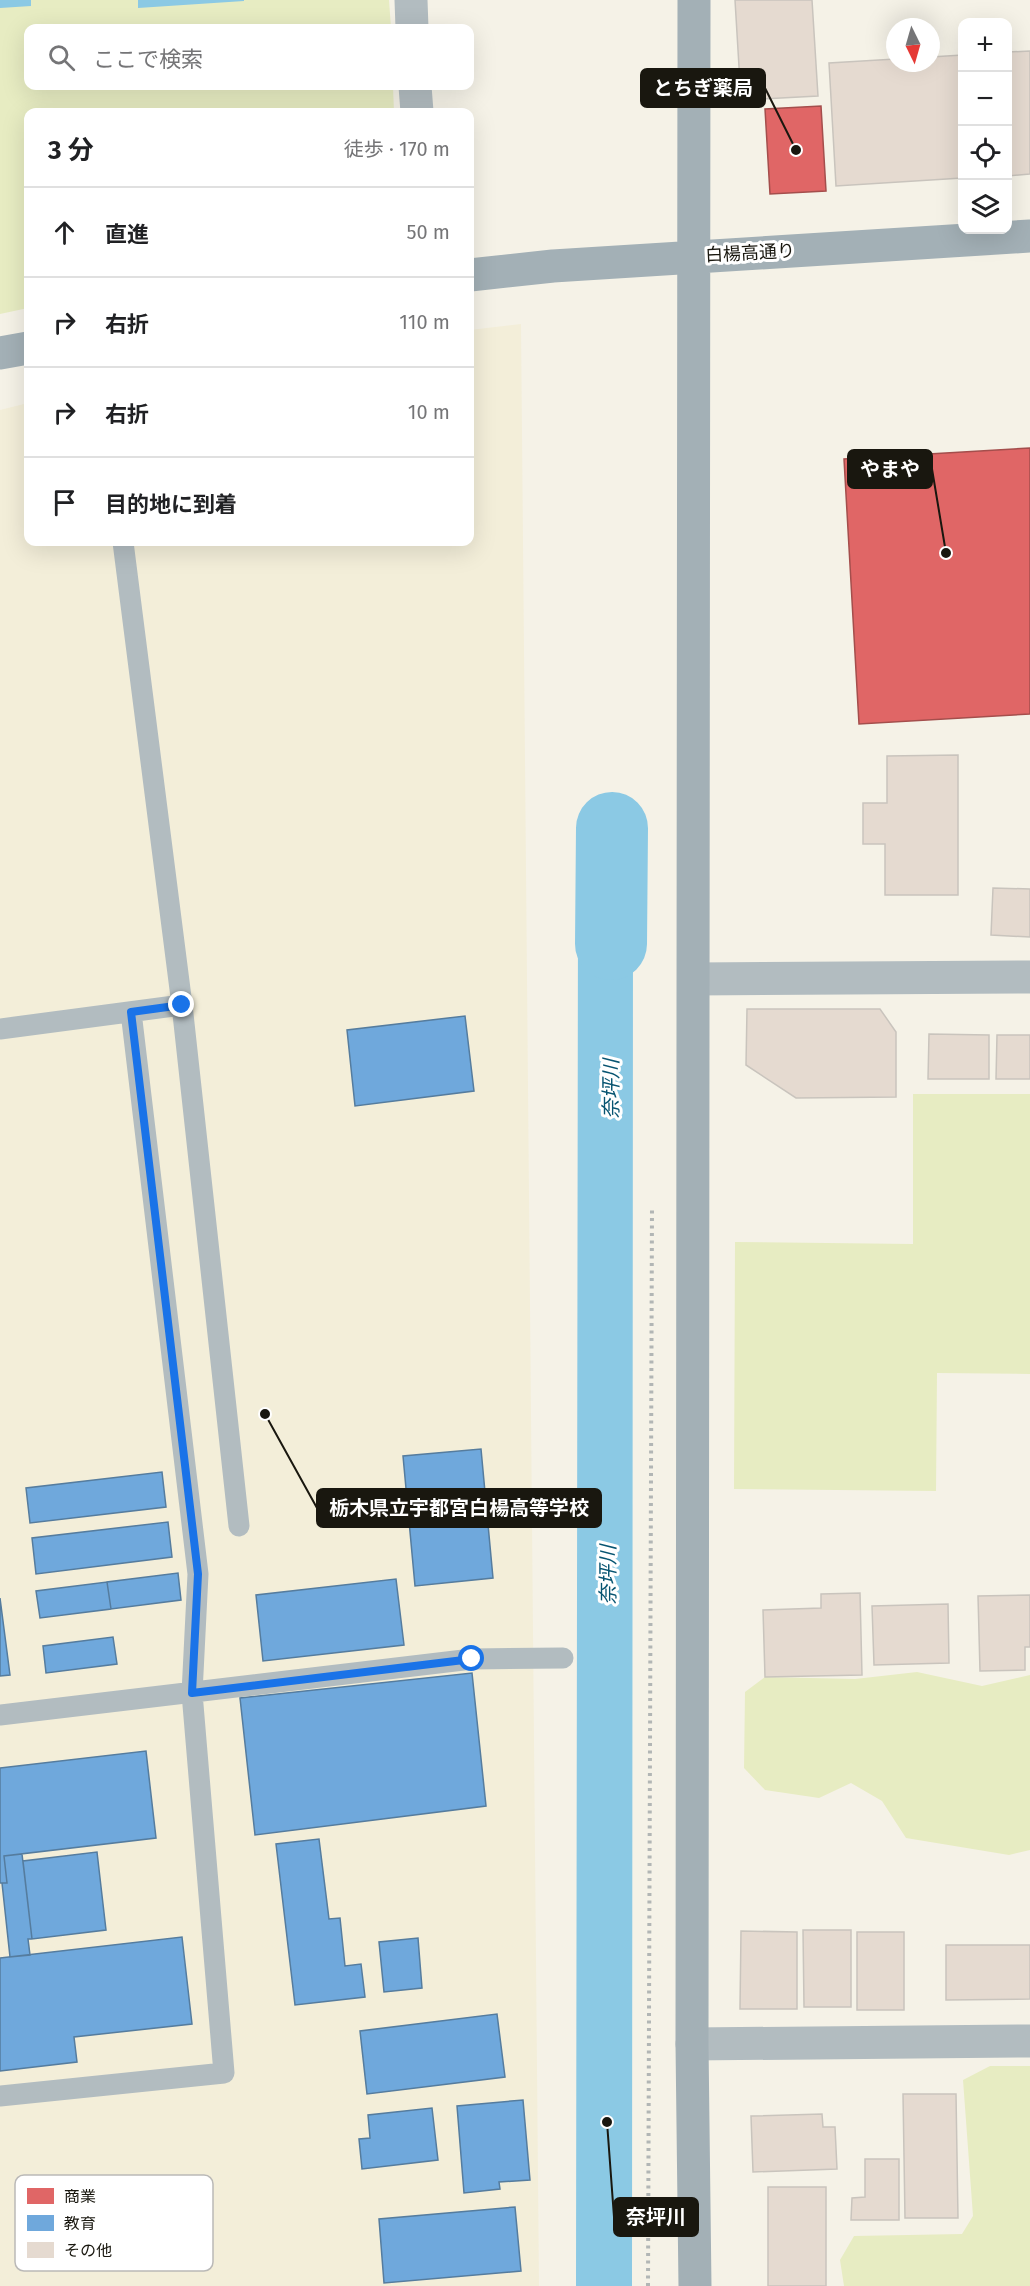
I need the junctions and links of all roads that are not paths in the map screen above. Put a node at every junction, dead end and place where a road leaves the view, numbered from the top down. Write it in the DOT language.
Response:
graph roads {
  1 [pos="411,0"];
  2 [pos="694,0"];
  3 [pos="412,24"];
  4 [pos="416,90"];
  5 [pos="417,108"];
  6 [pos="1030,236"];
  7 [pos="694,256"];
  8 [pos="474,275"];
  9 [pos="24,349"];
  10 [pos="0,353"];
  11 [pos="124,546"];
  12 [pos="1030,977"];
  13 [pos="694,979"];
  14 [pos="182,1005"];
  15 [pos="131,1012"];
  16 [pos="0,1029"];
  17 [pos="239,1526"];
  18 [pos="563,1658"];
  19 [pos="192,1693"];
  20 [pos="0,1715"];
  21 [pos="1030,2041"];
  22 [pos="692,2044"];
  23 [pos="0,2096"];
  24 [pos="695,2286"];
  1 -- 3 [label="street"];
  2 -- 7 [label="street"];
  4 -- 5 [label="street"];
  6 -- 7 [label="street, 白楊高通り"];
  7 -- 8 [label="street, 白楊高通り"];
  7 -- 13 [label="street"];
  9 -- 10 [label="street"];
  11 -- 14 [label="lane"];
  12 -- 13 [label="street"];
  13 -- 22 [label="street"];
  14 -- 15 [label="lane"];
  14 -- 17 [label="lane"];
  15 -- 16 [label="lane"];
  15 -- 19 [label="lane"];
  18 -- 19 [label="lane"];
  19 -- 20 [label="lane"];
  19 -- 23 [label="lane"];
  21 -- 22 [label="street"];
  22 -- 24 [label="street"];
}
